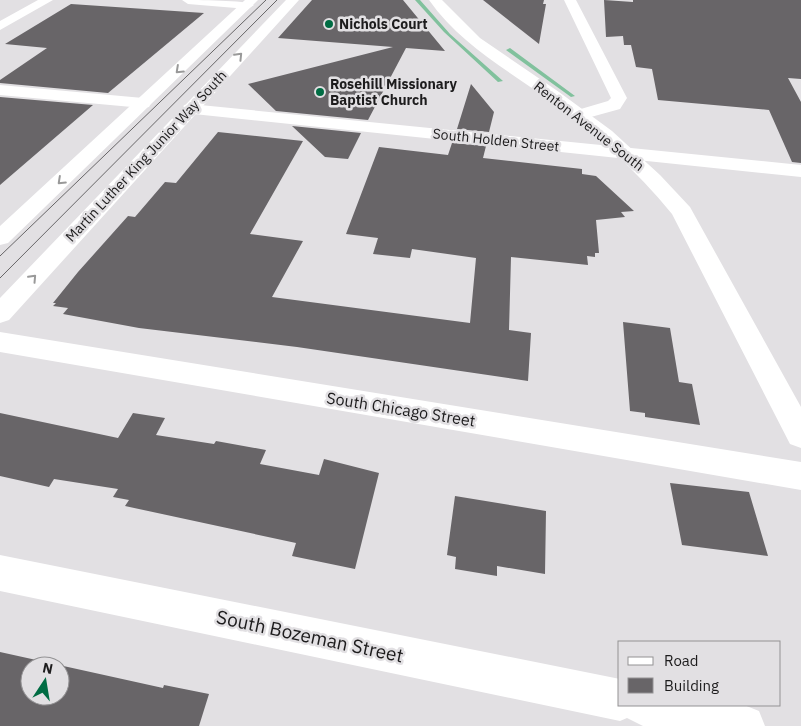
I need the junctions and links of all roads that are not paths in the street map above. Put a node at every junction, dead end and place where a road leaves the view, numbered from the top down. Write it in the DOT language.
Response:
graph roads {
  1 [pos="47,0"];
  2 [pos="188,0"];
  3 [pos="293,0"];
  4 [pos="435,0"];
  5 [pos="570,0"];
  6 [pos="250,2"];
  7 [pos="0,26"];
  8 [pos="0,90"];
  9 [pos="143,104"];
  10 [pos="190,109"];
  11 [pos="580,115"];
  12 [pos="629,154"];
  13 [pos="801,171"];
  14 [pos="0,238"];
  15 [pos="0,314"];
  16 [pos="0,342"];
  17 [pos="801,435"];
  18 [pos="801,476"];
  19 [pos="0,572"];
  20 [pos="618,700"];
  21 [pos="647,706"];
  22 [pos="744,726"];
  1 -- 7 [label="street"];
  2 -- 6 [label="street"];
  10 -- 3 [label="street, Martin Luther King Junior Way South, one-way"];
  4 -- 11 [label="street, Renton Avenue South"];
  5 -- 11 [label="street"];
  6 -- 9 [label="street, one-way"];
  8 -- 9 [label="street"];
  9 -- 14 [label="street, one-way"];
  10 -- 12 [label="street, South Holden Street"];
  15 -- 10 [label="street, Martin Luther King Junior Way South, one-way"];
  11 -- 12 [label="street, Renton Avenue South"];
  12 -- 13 [label="street, South Holden Street"];
  12 -- 17 [label="street, Renton Avenue South"];
  16 -- 18 [label="street, South Chicago Street"];
  19 -- 20 [label="street, South Bozeman Street"];
  21 -- 22 [label="street"];
}
